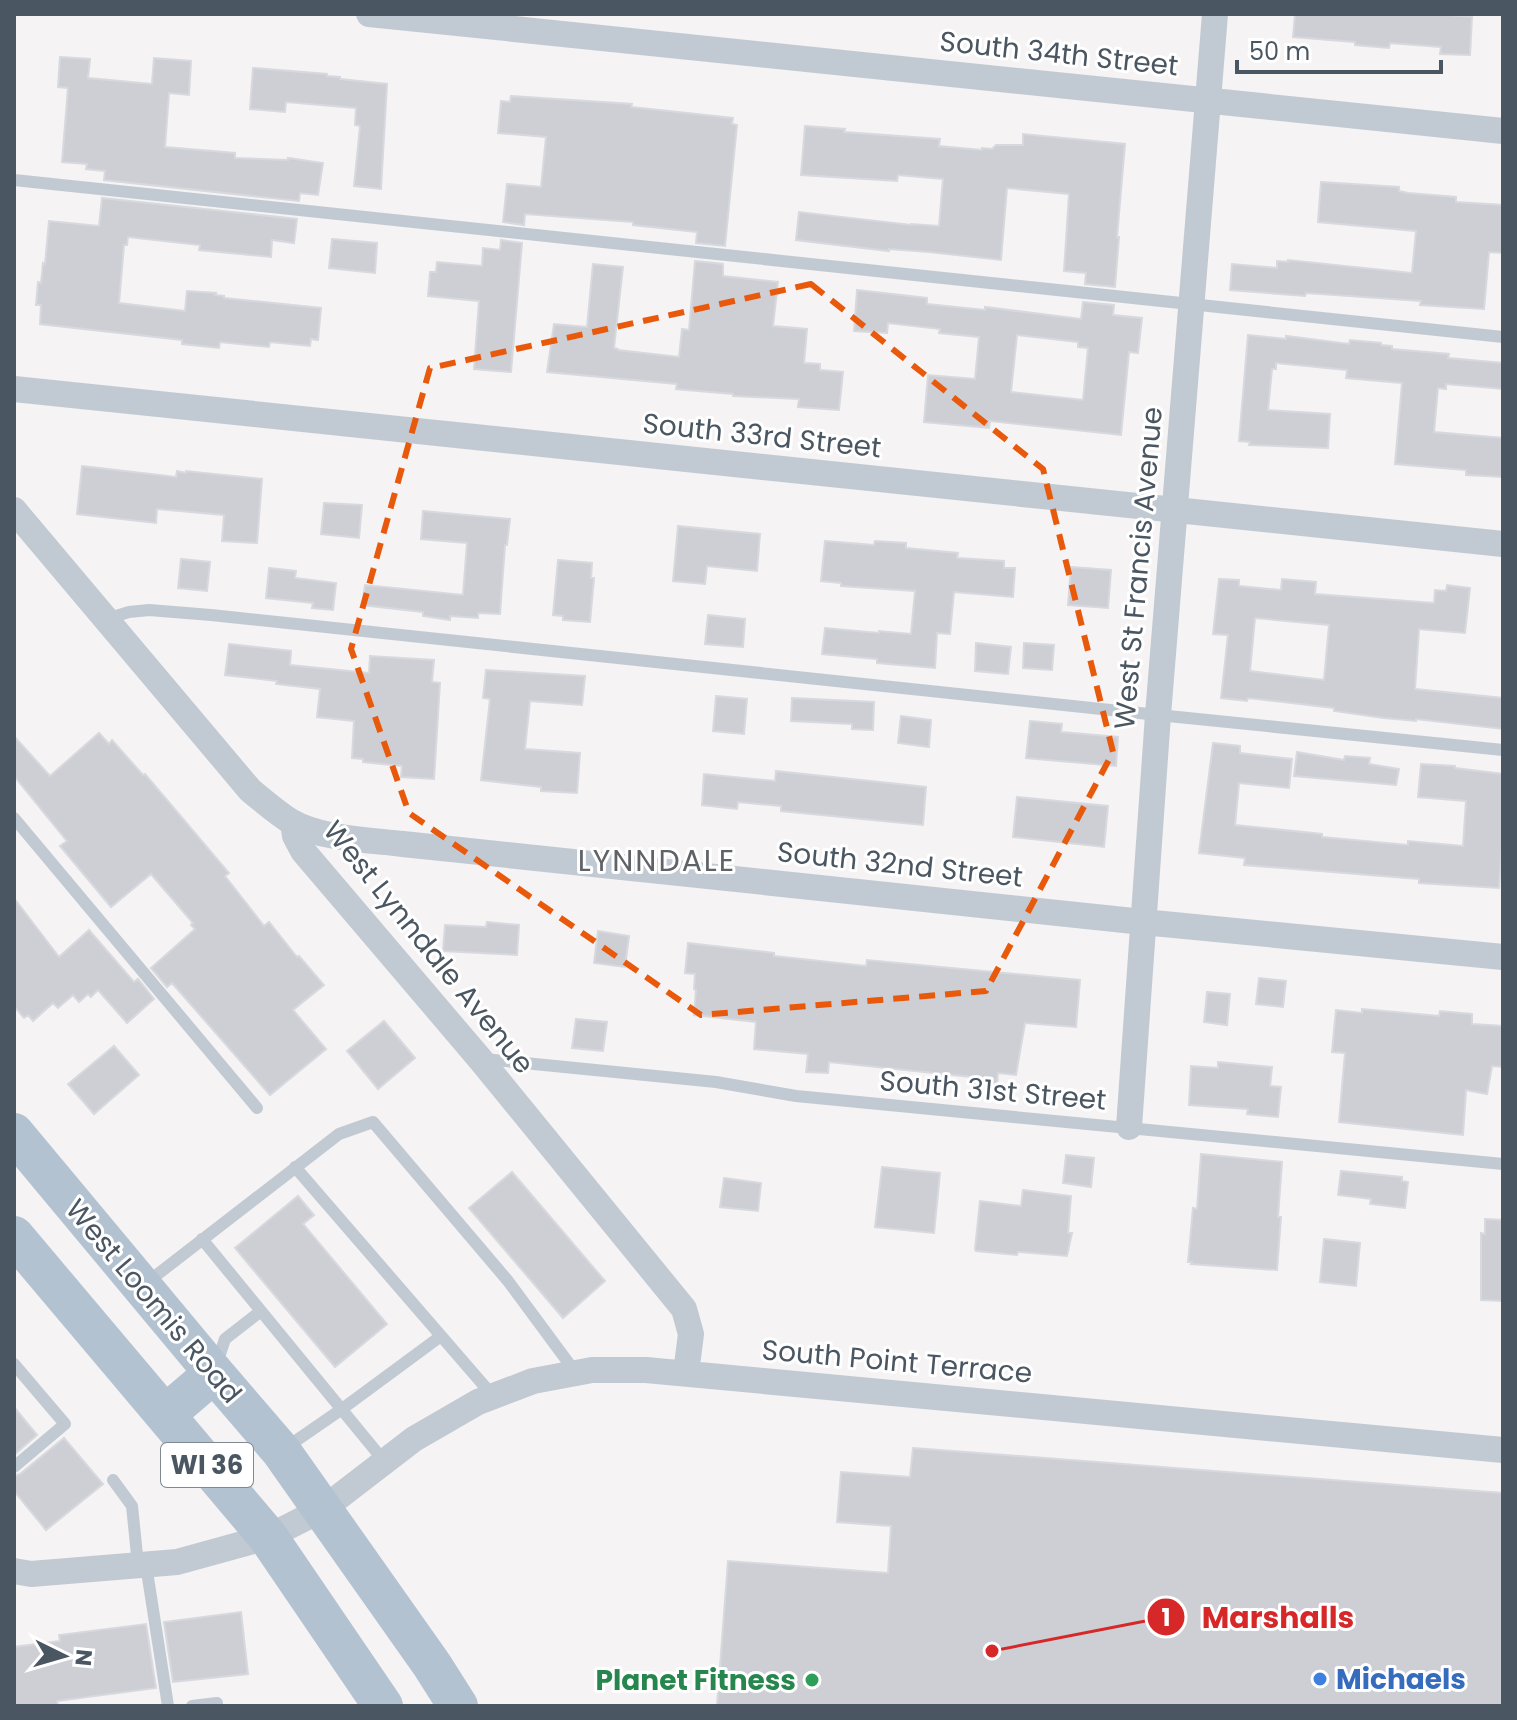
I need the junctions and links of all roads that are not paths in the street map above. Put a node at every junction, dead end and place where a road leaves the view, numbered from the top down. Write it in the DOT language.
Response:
graph roads {
  1 [pos="369,14"];
  2 [pos="1215,14"];
  3 [pos="1209,101"];
  4 [pos="1503,131"];
  5 [pos="14,180"];
  6 [pos="1192,304"];
  7 [pos="1503,337"];
  8 [pos="14,389"];
  9 [pos="14,510"];
  10 [pos="1175,510"];
  11 [pos="1503,544"];
  12 [pos="106,619"];
  13 [pos="1158,715"];
  14 [pos="1503,750"];
  15 [pos="14,818"];
  16 [pos="293,823"];
  17 [pos="1143,922"];
  18 [pos="1503,957"];
  19 [pos="480,1059"];
  20 [pos="257,1108"];
  21 [pos="1129,1127"];
  22 [pos="14,1133"];
  23 [pos="1503,1164"];
  24 [pos="295,1167"];
  25 [pos="14,1236"];
  26 [pos="202,1239"];
  27 [pos="141,1286"];
  28 [pos="261,1311"];
  29 [pos="441,1336"];
  30 [pos="14,1364"];
  31 [pos="214,1373"];
  32 [pos="576,1373"];
  33 [pos="686,1373"];
  34 [pos="493,1396"];
  35 [pos="342,1409"];
  36 [pos="165,1415"];
  37 [pos="1503,1450"];
  38 [pos="281,1451"];
  39 [pos="384,1461"];
  40 [pos="14,1467"];
  41 [pos="113,1480"];
  42 [pos="323,1509"];
  43 [pos="268,1537"];
  44 [pos="142,1565"];
  45 [pos="14,1571"];
  46 [pos="217,1703"];
  47 [pos="168,1706"];
  48 [pos="192,1706"];
  49 [pos="383,1706"];
  50 [pos="458,1706"];
  1 -- 3 [label="street, South 34th Street"];
  2 -- 3 [label="street, West St Francis Avenue"];
  3 -- 4 [label="street, South 34th Street"];
  3 -- 6 [label="street, West St Francis Avenue"];
  5 -- 6 [label="lane"];
  6 -- 7 [label="lane"];
  6 -- 10 [label="street, West St Francis Avenue"];
  8 -- 10 [label="street, South 33rd Street"];
  9 -- 12 [label="street, West Lynndale Avenue"];
  10 -- 11 [label="street, South 33rd Street"];
  10 -- 13 [label="street, West St Francis Avenue"];
  12 -- 13 [label="lane"];
  12 -- 16 [label="street, West Lynndale Avenue"];
  13 -- 14 [label="lane"];
  13 -- 17 [label="street, West St Francis Avenue"];
  15 -- 20 [label="lane"];
  16 -- 17 [label="street, South 32nd Street"];
  16 -- 19 [label="street, West Lynndale Avenue"];
  17 -- 18 [label="street, South 32nd Street"];
  17 -- 21 [label="street, West St Francis Avenue"];
  19 -- 21 [label="lane, South 31st Street"];
  19 -- 33 [label="street, West Lynndale Avenue"];
  21 -- 23 [label="lane, South 31st Street"];
  22 -- 27 [label="main road, West Loomis Road / WI 36"];
  24 -- 26 [label="lane"];
  24 -- 29 [label="lane"];
  24 -- 32 [label="lane"];
  25 -- 36 [label="main road, WI 36"];
  26 -- 27 [label="lane"];
  26 -- 28 [label="lane"];
  27 -- 31 [label="main road, West Loomis Road / WI 36"];
  28 -- 31 [label="lane"];
  28 -- 35 [label="lane"];
  29 -- 34 [label="lane"];
  29 -- 35 [label="lane"];
  30 -- 40 [label="lane"];
  31 -- 36 [label="main road"];
  31 -- 38 [label="main road, West Loomis Road / WI 36"];
  32 -- 33 [label="street, South Point Terrace"];
  32 -- 34 [label="street, South Point Terrace"];
  33 -- 37 [label="street, South Point Terrace"];
  34 -- 39 [label="street, South Point Terrace"];
  35 -- 38 [label="lane"];
  35 -- 39 [label="lane"];
  36 -- 43 [label="main road, WI 36"];
  38 -- 42 [label="main road, West Loomis Road / WI 36"];
  39 -- 42 [label="street, South Point Terrace"];
  41 -- 44 [label="lane"];
  42 -- 43 [label="street, South Point Terrace"];
  42 -- 50 [label="main road, West Loomis Road / WI 36"];
  43 -- 44 [label="street, South Point Terrace"];
  43 -- 49 [label="main road, WI 36"];
  44 -- 45 [label="street, South Point Terrace"];
  44 -- 47 [label="lane"];
  46 -- 48 [label="lane"];
}
